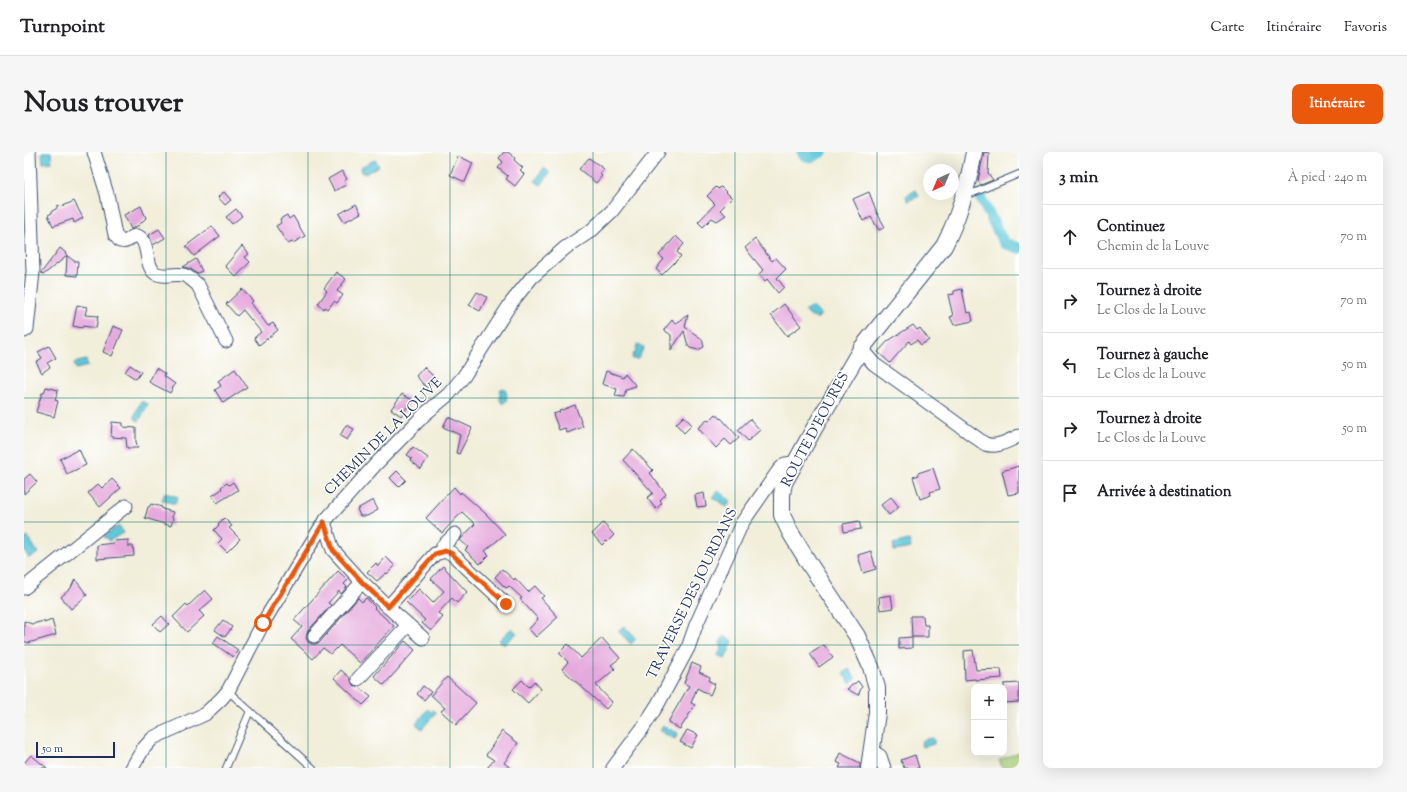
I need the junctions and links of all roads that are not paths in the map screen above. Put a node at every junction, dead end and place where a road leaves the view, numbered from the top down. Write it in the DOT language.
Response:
graph roads {
  1 [pos="29,152"];
  2 [pos="94,152"];
  3 [pos="658,152"];
  4 [pos="974,152"];
  5 [pos="1019,174"];
  6 [pos="963,198"];
  7 [pos="24,331"];
  8 [pos="226,341"];
  9 [pos="861,350"];
  10 [pos="1019,436"];
  11 [pos="795,463"];
  12 [pos="126,506"];
  13 [pos="324,522"];
  14 [pos="454,534"];
  15 [pos="440,552"];
  16 [pos="362,582"];
  17 [pos="24,588"];
  18 [pos="506,604"];
  19 [pos="388,607"];
  20 [pos="408,625"];
  21 [pos="314,636"];
  22 [pos="423,638"];
  23 [pos="358,679"];
  24 [pos="228,691"];
  25 [pos="250,711"];
  26 [pos="872,751"];
  27 [pos="132,768"];
  28 [pos="226,768"];
  29 [pos="313,768"];
  30 [pos="613,768"];
  31 [pos="869,768"];
  32 [pos="884,768"];
  1 -- 7 [label="street"];
  2 -- 8 [label="street"];
  3 -- 13 [label="street, CHEMIN DE LA LOUVE"];
  4 -- 6 [label="street, ROUTE D'EOURES"];
  5 -- 6 [label="lane"];
  6 -- 9 [label="street, ROUTE D'EOURES"];
  9 -- 10 [label="street"];
  9 -- 11 [label="street, ROUTE D'EOURES"];
  11 -- 26 [label="street, ROUTE D'EOURES"];
  11 -- 30 [label="street, TRAVERSE DES JOURDANS"];
  12 -- 17 [label="street"];
  13 -- 16 [label="street"];
  13 -- 24 [label="street, CHEMIN DE LA LOUVE"];
  14 -- 15 [label="street"];
  15 -- 18 [label="street"];
  15 -- 19 [label="street"];
  16 -- 19 [label="street"];
  16 -- 21 [label="street"];
  19 -- 20 [label="street"];
  20 -- 22 [label="street"];
  20 -- 23 [label="street"];
  24 -- 25 [label="lane"];
  24 -- 27 [label="street, CHEMIN DE LA LOUVE"];
  25 -- 28 [label="lane"];
  25 -- 29 [label="lane"];
  26 -- 31 [label="street, ROUTE D'EOURES"];
  26 -- 32 [label="street"];
}
